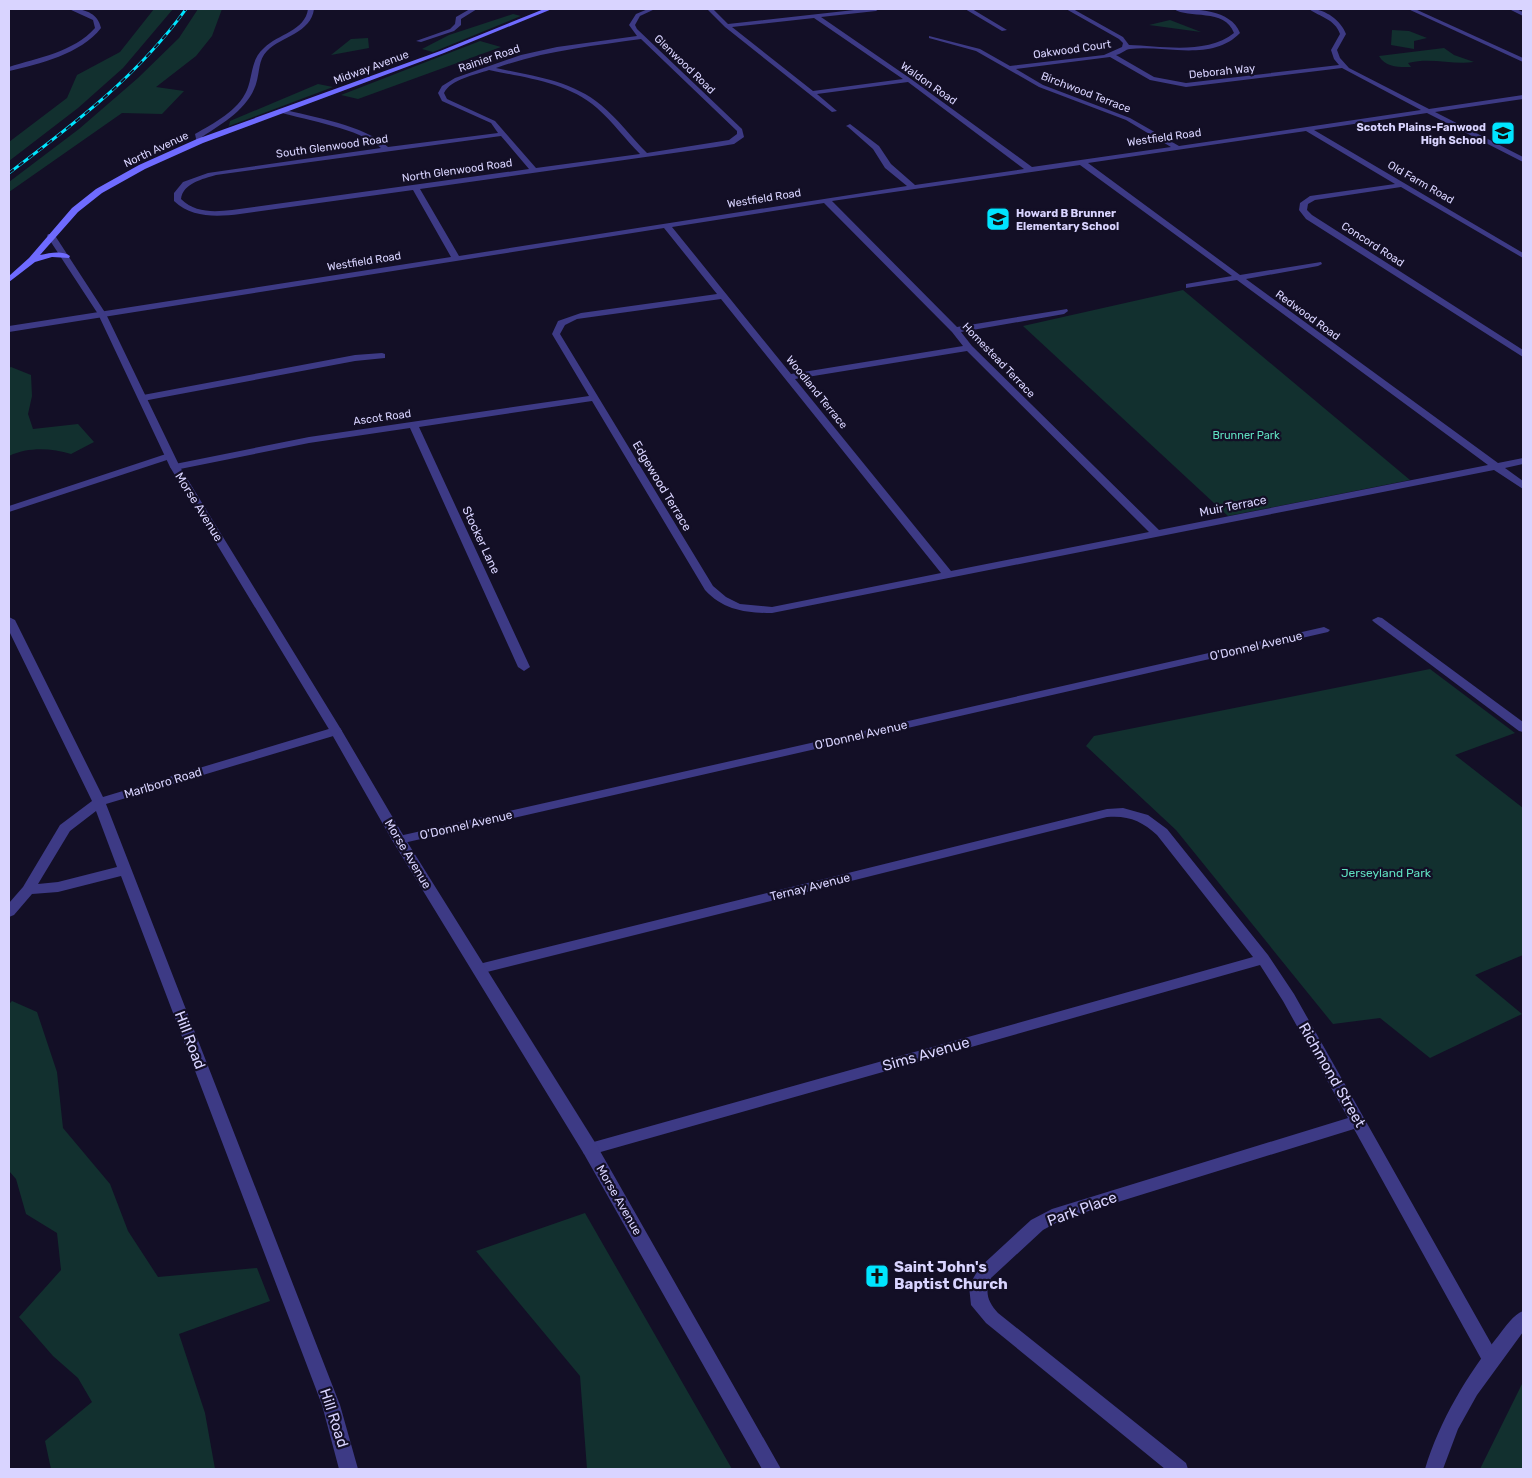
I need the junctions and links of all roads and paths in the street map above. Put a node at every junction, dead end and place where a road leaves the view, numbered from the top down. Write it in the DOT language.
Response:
graph roads {
  1 [pos="72,9"];
  2 [pos="312,9"];
  3 [pos="474,9"];
  4 [pos="548,9"];
  5 [pos="652,9"];
  6 [pos="710,9"];
  7 [pos="876,9"];
  8 [pos="968,9"];
  9 [pos="1069,9"];
  10 [pos="1178,9"];
  11 [pos="1312,9"];
  12 [pos="1411,9"];
  13 [pos="1512,9"];
  14 [pos="1523,14"];
  15 [pos="815,16"];
  16 [pos="727,26"];
  17 [pos="1004,30"];
  18 [pos="642,37"];
  19 [pos="932,37"];
  20 [pos="419,41"];
  21 [pos="1126,47"];
  22 [pos="1111,56"];
  23 [pos="1523,60"];
  24 [pos="1343,66"];
  25 [pos="488,68"];
  26 [pos="1009,68"];
  27 [pos="9,69"];
  28 [pos="909,80"];
  29 [pos="811,93"];
  30 [pos="1523,97"];
  31 [pos="281,111"];
  32 [pos="834,111"];
  33 [pos="1427,111"];
  34 [pos="850,126"];
  35 [pos="1306,128"];
  36 [pos="504,134"];
  37 [pos="740,137"];
  38 [pos="200,142"];
  39 [pos="1176,147"];
  40 [pos="387,150"];
  41 [pos="645,155"];
  42 [pos="1523,160"];
  43 [pos="1080,161"];
  44 [pos="1029,169"];
  45 [pos="534,171"];
  46 [pos="1403,185"];
  47 [pos="913,187"];
  48 [pos="416,188"];
  49 [pos="826,200"];
  50 [pos="179,201"];
  51 [pos="666,225"];
  52 [pos="51,236"];
  53 [pos="66,256"];
  54 [pos="1523,256"];
  55 [pos="456,258"];
  56 [pos="32,260"];
  57 [pos="1318,264"];
  58 [pos="1239,279"];
  59 [pos="9,280"];
  60 [pos="1189,286"];
  61 [pos="724,296"];
  62 [pos="1064,312"];
  63 [pos="102,314"];
  64 [pos="9,329"];
  65 [pos="955,330"];
  66 [pos="969,348"];
  67 [pos="1523,354"];
  68 [pos="382,356"];
  69 [pos="789,377"];
  70 [pos="143,398"];
  71 [pos="595,398"];
  72 [pos="413,425"];
  73 [pos="1523,461"];
  74 [pos="172,462"];
  75 [pos="1497,466"];
  76 [pos="1523,486"];
  77 [pos="9,509"];
  78 [pos="1157,534"];
  79 [pos="948,575"];
  80 [pos="9,620"];
  81 [pos="1378,620"];
  82 [pos="1324,630"];
  83 [pos="524,667"];
  84 [pos="1523,728"];
  85 [pos="336,731"];
  86 [pos="99,802"];
  87 [pos="1141,816"];
  88 [pos="399,840"];
  89 [pos="124,870"];
  90 [pos="28,890"];
  91 [pos="9,912"];
  92 [pos="1263,959"];
  93 [pos="478,969"];
  94 [pos="1359,1121"];
  95 [pos="590,1149"];
  96 [pos="1523,1319"];
  97 [pos="1490,1358"];
  98 [pos="349,1469"];
  99 [pos="772,1469"];
  100 [pos="1179,1469"];
  101 [pos="1434,1469"];
  1 -- 27 [label="street"];
  2 -- 38 [label="street, North Avenue"];
  3 -- 20 [label="street"];
  4 -- 31 [label="main road, Midway Avenue"];
  5 -- 18 [label="street, Glenwood Road"];
  6 -- 16 [label="street"];
  7 -- 15 [label="street"];
  8 -- 17 [label="street"];
  9 -- 21 [label="street, Oakwood Court"];
  10 -- 21 [label="street"];
  11 -- 24 [label="street"];
  12 -- 23 [label="street"];
  13 -- 14 [label="street"];
  15 -- 16 [label="street"];
  15 -- 28 [label="street, Waldon Road"];
  16 -- 29 [label="street"];
  18 -- 25 [label="street, Rainier Road"];
  18 -- 37 [label="street, Glenwood Road"];
  19 -- 26 [label="street, Birchwood Terrace"];
  21 -- 22 [label="street, Oakwood Court"];
  22 -- 24 [label="street, Deborah Way"];
  22 -- 26 [label="street, Oakwood Court"];
  24 -- 33 [label="street"];
  25 -- 36 [label="street, Rainier Road"];
  25 -- 41 [label="street"];
  26 -- 39 [label="street, Birchwood Terrace"];
  28 -- 29 [label="street"];
  28 -- 44 [label="street, Waldon Road"];
  29 -- 32 [label="street"];
  30 -- 33 [label="street, Westfield Road"];
  31 -- 38 [label="main road, Midway Avenue"];
  31 -- 40 [label="street"];
  33 -- 35 [label="street, Westfield Road"];
  33 -- 42 [label="street"];
  34 -- 47 [label="street"];
  35 -- 39 [label="street, Westfield Road"];
  35 -- 46 [label="street, Old Farm Road"];
  36 -- 40 [label="street, South Glenwood Road"];
  36 -- 45 [label="street, Rainier Road"];
  37 -- 41 [label="street, North Glenwood Road"];
  38 -- 52 [label="main road, North Avenue"];
  39 -- 43 [label="street, Westfield Road"];
  40 -- 50 [label="street, South Glenwood Road"];
  41 -- 45 [label="street, North Glenwood Road"];
  43 -- 44 [label="street, Westfield Road"];
  43 -- 58 [label="street, Redwood Road"];
  44 -- 47 [label="street, Westfield Road"];
  45 -- 48 [label="street, North Glenwood Road"];
  46 -- 54 [label="street, Old Farm Road"];
  46 -- 67 [label="street, Concord Road"];
  47 -- 49 [label="street, Westfield Road"];
  48 -- 50 [label="street, North Glenwood Road"];
  48 -- 55 [label="street"];
  49 -- 51 [label="street, Westfield Road"];
  49 -- 65 [label="street, Homestead Terrace"];
  51 -- 55 [label="street, Westfield Road"];
  51 -- 61 [label="street, Woodland Terrace"];
  52 -- 53 [label="street, Morse Avenue"];
  52 -- 56 [label="main road, North Avenue"];
  53 -- 56 [label="main road"];
  53 -- 63 [label="street, Morse Avenue"];
  55 -- 63 [label="street, Westfield Road"];
  56 -- 59 [label="main road, North Avenue"];
  57 -- 58 [label="street"];
  58 -- 60 [label="street"];
  58 -- 75 [label="street, Redwood Road"];
  61 -- 69 [label="street, Woodland Terrace"];
  61 -- 71 [label="street, Edgewood Terrace"];
  62 -- 65 [label="street"];
  63 -- 64 [label="street, Westfield Road"];
  63 -- 70 [label="street, Morse Avenue"];
  65 -- 66 [label="street, Homestead Terrace"];
  66 -- 69 [label="street"];
  66 -- 78 [label="street, Homestead Terrace"];
  68 -- 70 [label="street"];
  69 -- 79 [label="street, Woodland Terrace"];
  70 -- 74 [label="street, Morse Avenue"];
  71 -- 72 [label="street, Ascot Road"];
  71 -- 79 [label="street, Edgewood Terrace"];
  72 -- 74 [label="street, Ascot Road"];
  72 -- 83 [label="street, Stocker Lane"];
  73 -- 75 [label="street, Muir Terrace"];
  74 -- 77 [label="street, Ascot Road"];
  74 -- 85 [label="street, Morse Avenue"];
  75 -- 76 [label="street, Redwood Road"];
  75 -- 78 [label="street, Muir Terrace"];
  78 -- 79 [label="street, Muir Terrace"];
  80 -- 86 [label="street, Hill Road"];
  81 -- 84 [label="street"];
  82 -- 88 [label="street, O'Donnel Avenue"];
  85 -- 86 [label="street, Marlboro Road"];
  85 -- 88 [label="street, Morse Avenue"];
  86 -- 89 [label="street, Hill Road"];
  86 -- 90 [label="street, Marlboro Road"];
  87 -- 92 [label="street, Richmond Street"];
  87 -- 93 [label="street, Ternay Avenue"];
  88 -- 93 [label="street, Morse Avenue"];
  89 -- 90 [label="street"];
  89 -- 98 [label="street, Hill Road"];
  90 -- 91 [label="street, Marlboro Road"];
  92 -- 94 [label="street, Richmond Street"];
  92 -- 95 [label="street, Sims Avenue"];
  93 -- 95 [label="street, Morse Avenue"];
  94 -- 97 [label="street, Richmond Street"];
  94 -- 100 [label="street, Park Place"];
  95 -- 99 [label="street, Morse Avenue"];
  96 -- 97 [label="street"];
  97 -- 101 [label="street"];
}
